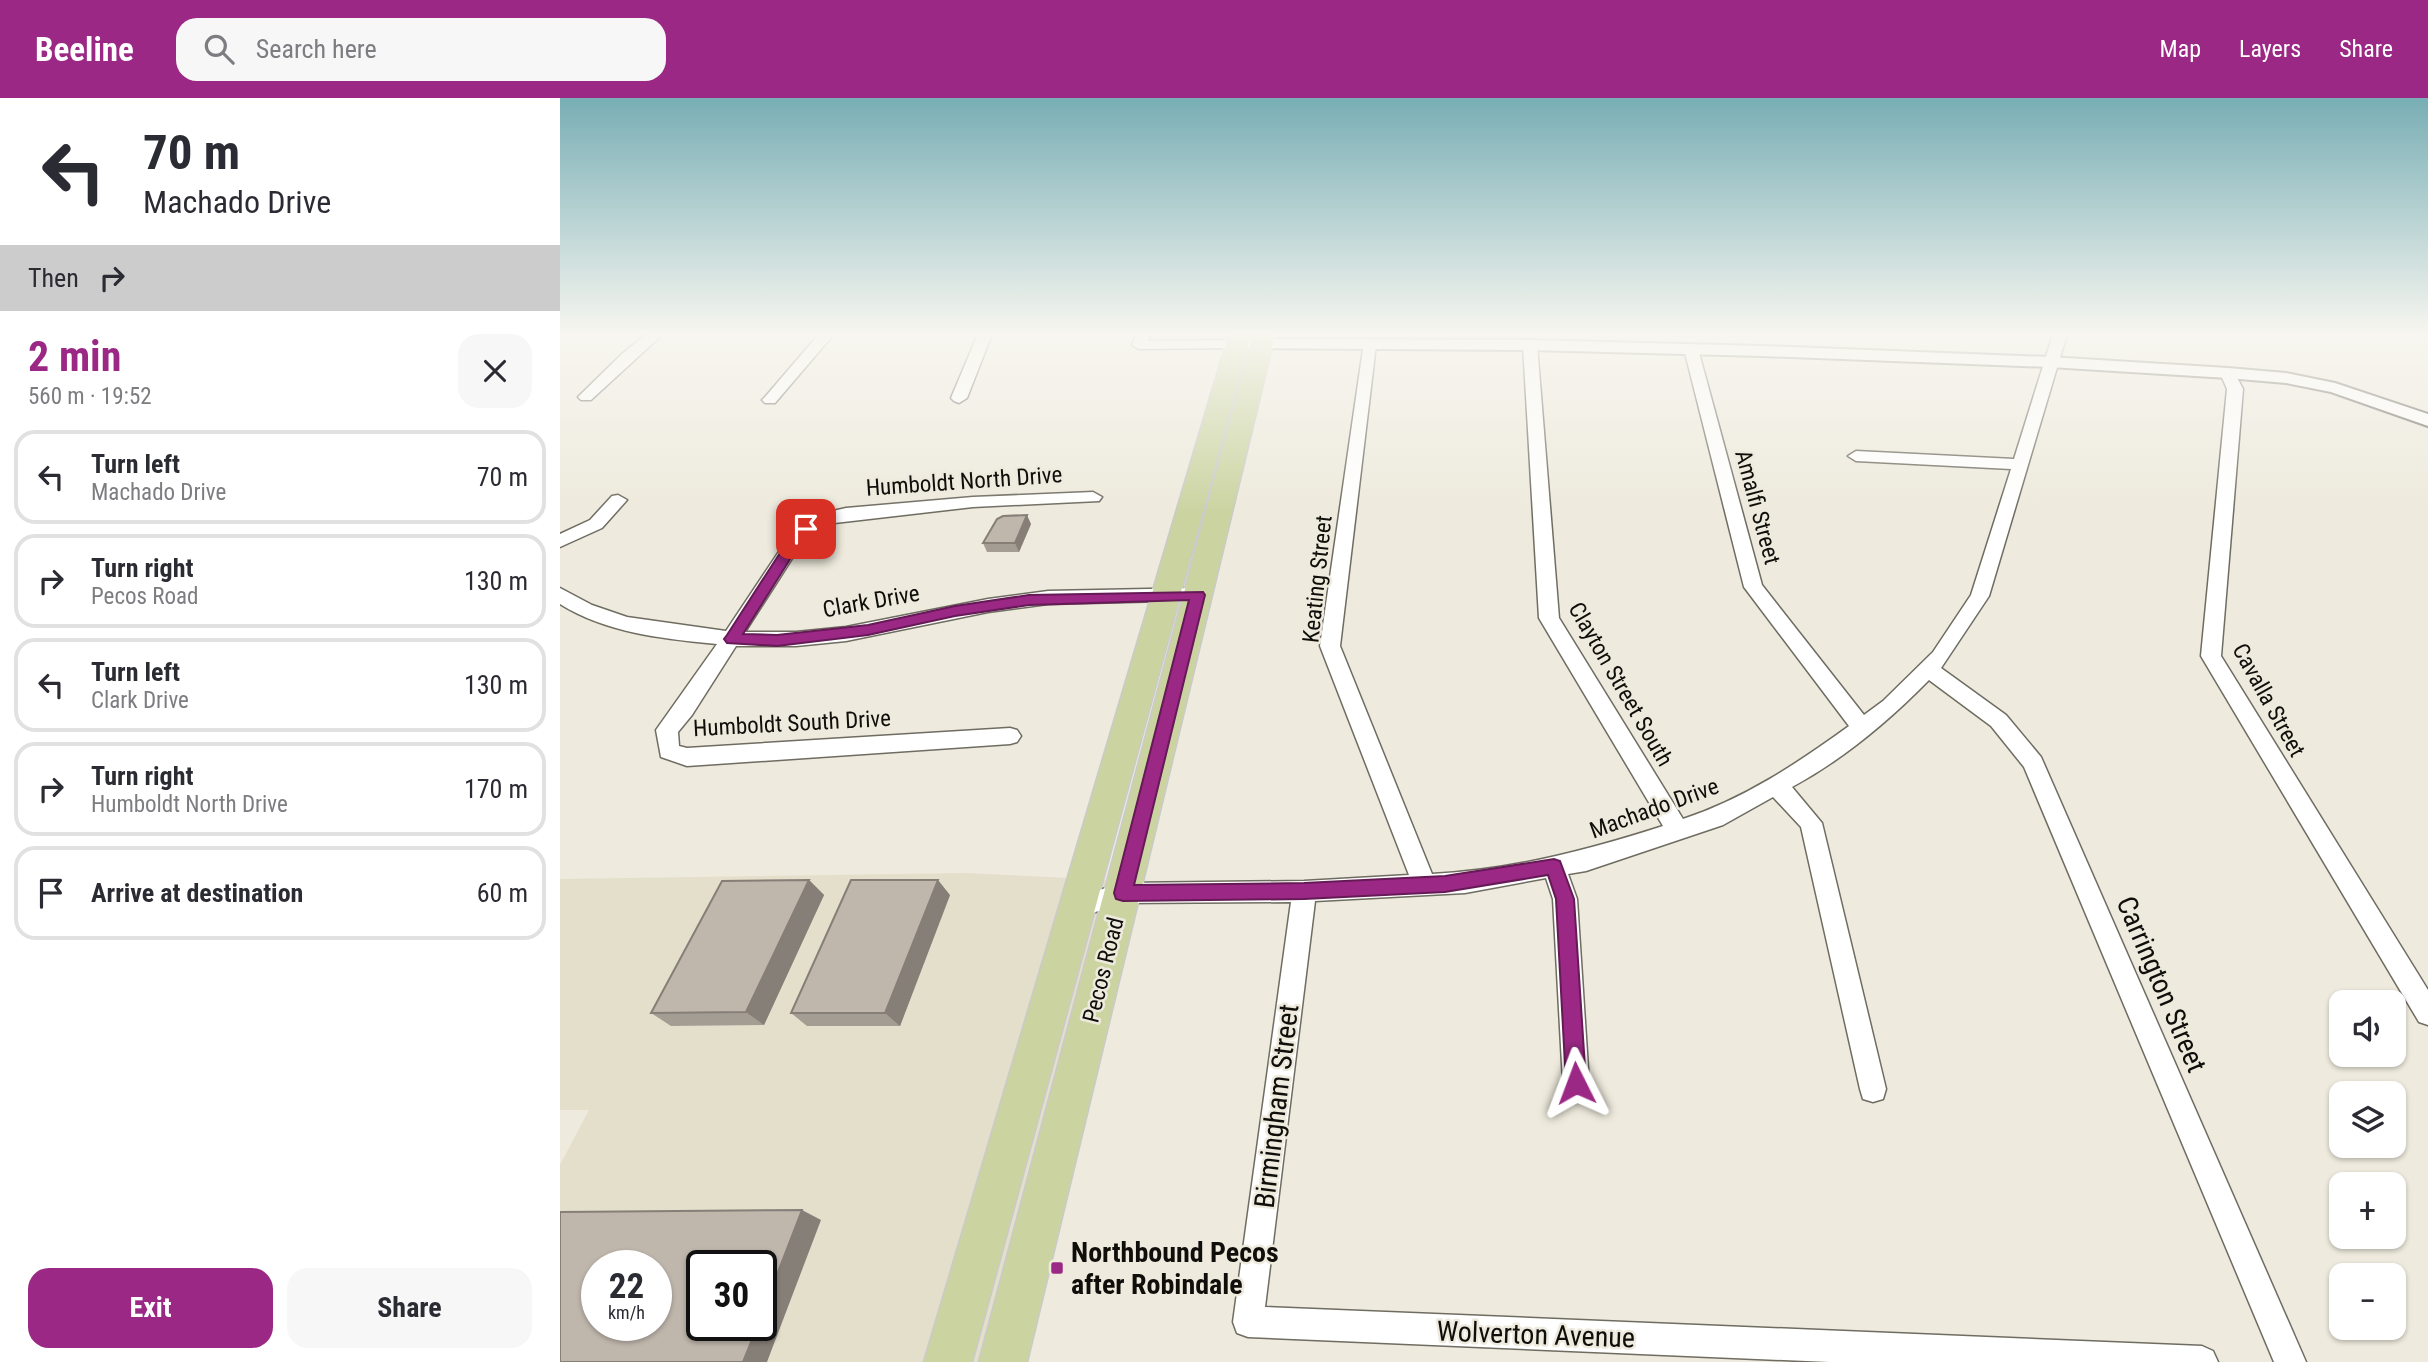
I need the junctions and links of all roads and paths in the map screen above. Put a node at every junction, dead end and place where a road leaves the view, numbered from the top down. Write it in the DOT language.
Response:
graph roads {
  1 [pos="590,393"];
  2 [pos="776,393"];
  3 [pos="961,393"];
  4 [pos="1227,393"];
  5 [pos="1236,393"];
  6 [pos="1363,393"];
  7 [pos="1533,393"];
  8 [pos="1702,393"];
  9 [pos="2041,393"];
  10 [pos="2235,393"];
  11 [pos="2349,393"];
  12 [pos="586,397"];
  13 [pos="959,398"];
  14 [pos="770,400"];
  15 [pos="2428,420"];
  16 [pos="1856,456"];
  17 [pos="2022,464"];
  18 [pos="1093,497"];
  19 [pos="618,500"];
  20 [pos="560,541"];
  21 [pos="1182,595"];
  22 [pos="562,599"];
  23 [pos="732,639"];
  24 [pos="1928,670"];
  25 [pos="1861,728"];
  26 [pos="1010,736"];
  27 [pos="1776,785"];
  28 [pos="1678,830"];
  29 [pos="1554,866"];
  30 [pos="1425,885"];
  31 [pos="1304,891"];
  32 [pos="1123,893"];
  33 [pos="1077,907"];
  34 [pos="2428,1013"];
  35 [pos="1576,1083"];
  36 [pos="1873,1089"];
  37 [pos="1248,1322"];
  38 [pos="948,1362"];
  39 [pos="1003,1362"];
  40 [pos="2202,1362"];
  41 [pos="2290,1362"];
  1 -- 12 [label="street"];
  2 -- 14 [label="street"];
  3 -- 13 [label="street"];
  4 -- 21 [label="main road, Pecos Road"];
  5 -- 21 [label="main road, Pecos Road"];
  6 -- 30 [label="street, Keating Street"];
  7 -- 28 [label="street, Clayton Street South"];
  8 -- 25 [label="street, Amalfi Street"];
  9 -- 17 [label="street, Machado Drive"];
  10 -- 34 [label="street, Cavalla Street"];
  11 -- 15 [label="street"];
  16 -- 17 [label="street"];
  17 -- 24 [label="street, Machado Drive"];
  18 -- 23 [label="street, Humboldt North Drive"];
  19 -- 20 [label="street"];
  21 -- 23 [label="street, Clark Drive"];
  21 -- 32 [label="main road, Pecos Road"];
  21 -- 33 [label="main road, Pecos Road"];
  22 -- 23 [label="street, Clark Drive"];
  23 -- 26 [label="street, Humboldt South Drive"];
  24 -- 25 [label="street, Machado Drive"];
  24 -- 41 [label="street, Carrington Street"];
  25 -- 27 [label="street, Machado Drive"];
  27 -- 28 [label="street, Machado Drive"];
  27 -- 36 [label="street"];
  28 -- 29 [label="street, Machado Drive"];
  29 -- 30 [label="street, Machado Drive"];
  29 -- 35 [label="street"];
  30 -- 31 [label="street, Machado Drive"];
  31 -- 32 [label="street, Machado Drive"];
  31 -- 37 [label="street, Birmingham Street"];
  32 -- 33 [label="street, Machado Drive"];
  32 -- 39 [label="main road, Pecos Road"];
  33 -- 38 [label="main road, Pecos Road"];
  37 -- 40 [label="street, Wolverton Avenue"];
}
